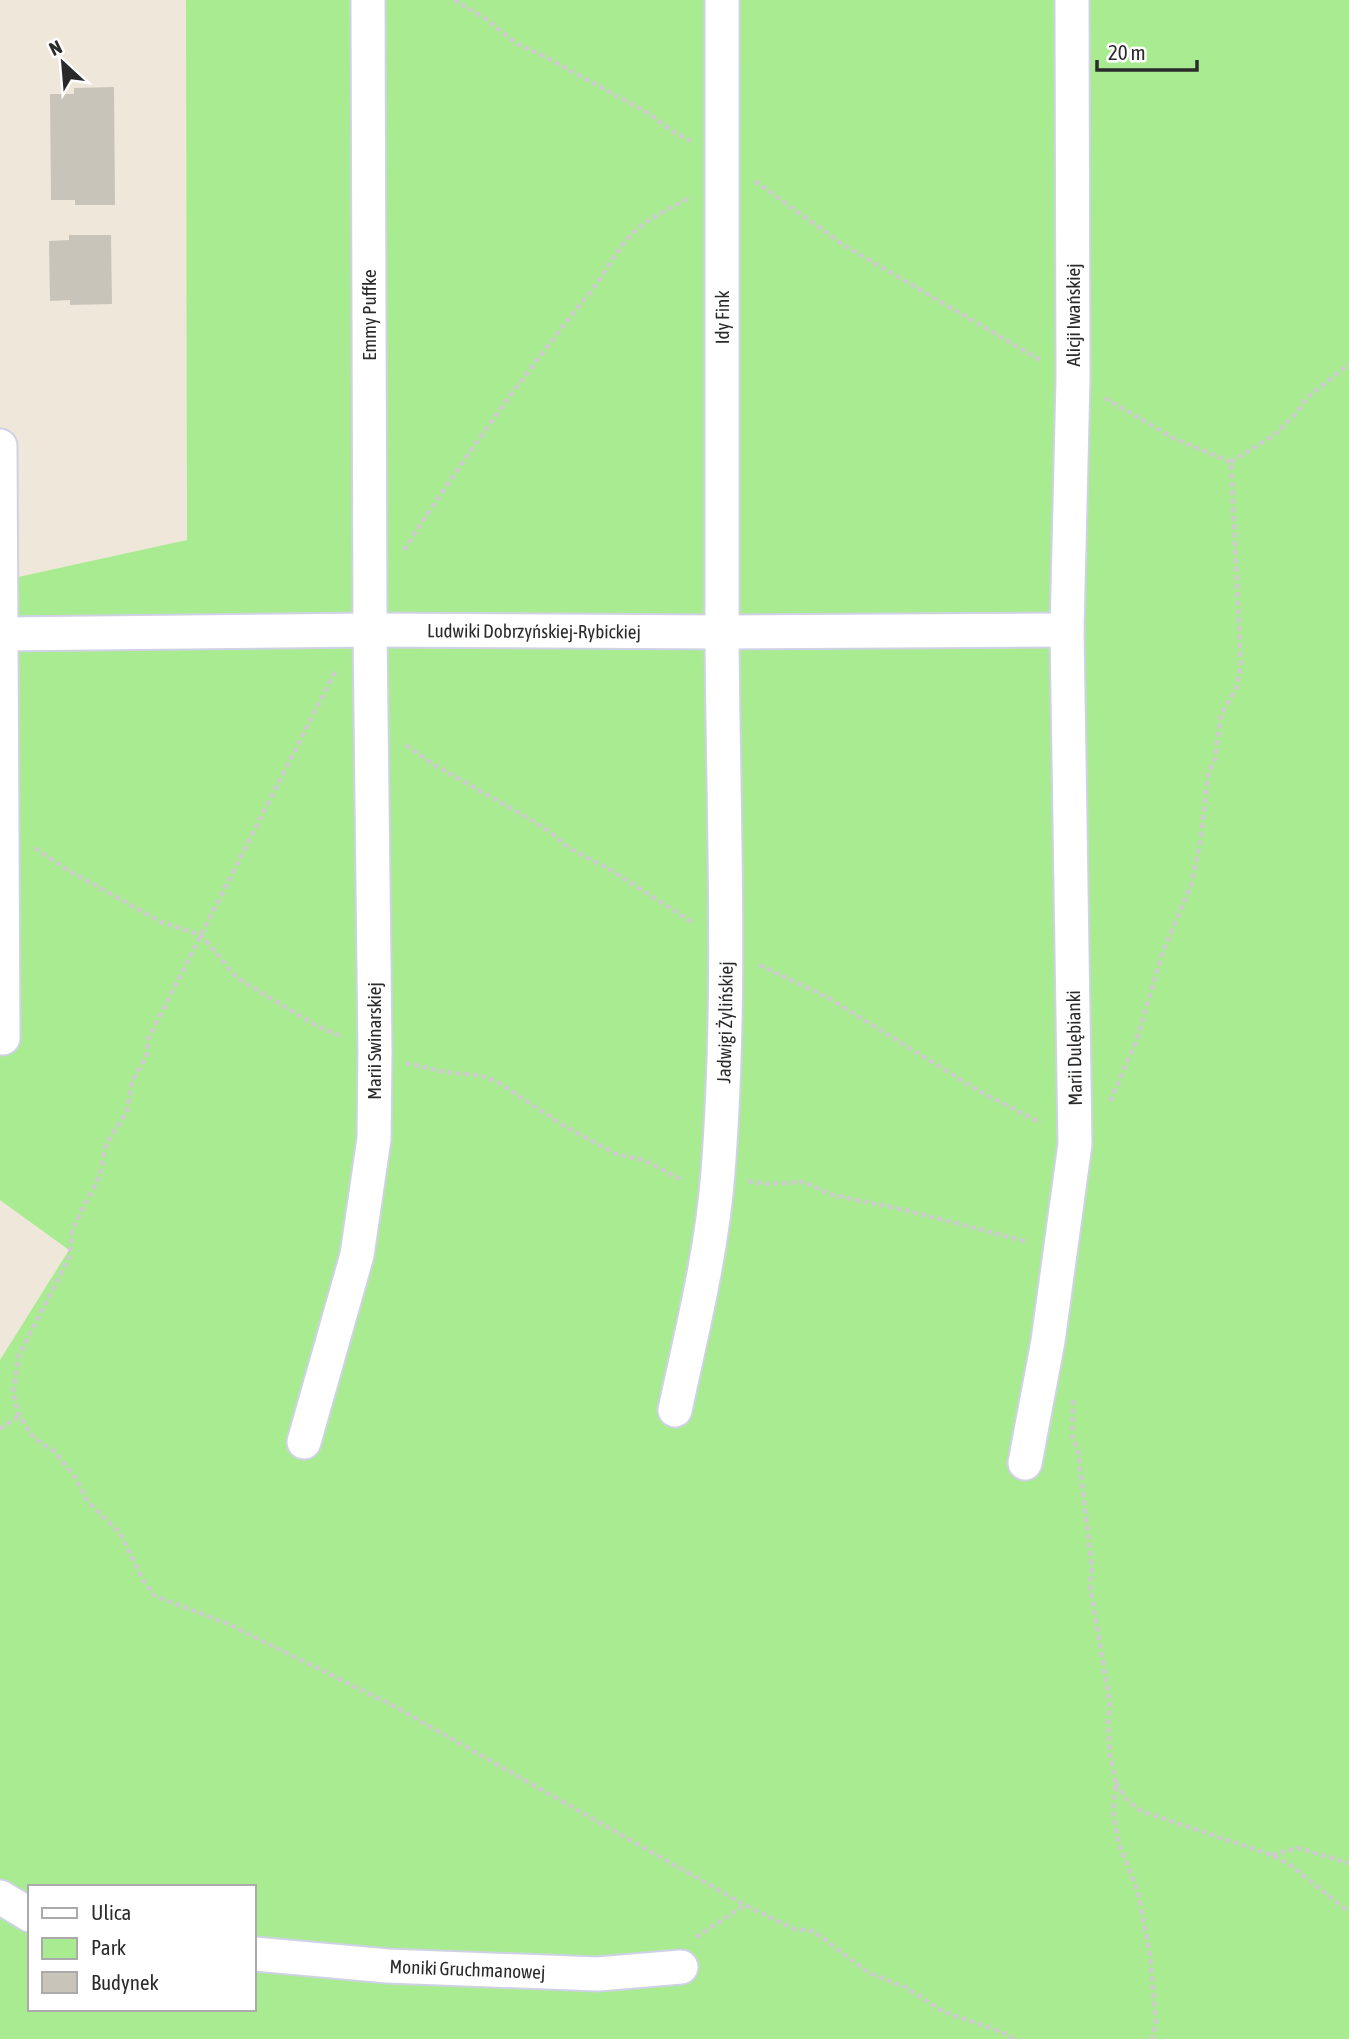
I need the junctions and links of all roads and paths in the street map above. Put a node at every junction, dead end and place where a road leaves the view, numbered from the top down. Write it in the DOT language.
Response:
graph roads {
  1 [pos="368,0"];
  2 [pos="454,0"];
  3 [pos="722,0"];
  4 [pos="1072,0"];
  5 [pos="723,158"];
  6 [pos="1349,364"];
  7 [pos="1073,379"];
  8 [pos="0,446"];
  9 [pos="1231,462"];
  10 [pos="370,630"];
  11 [pos="1067,630"];
  12 [pos="722,632"];
  13 [pos="1,634"];
  14 [pos="2,825"];
  15 [pos="3,1038"];
  16 [pos="375,1052"];
  17 [pos="1109,1102"];
  18 [pos="718,1176"];
  19 [pos="1061,1251"];
  20 [pos="1071,1393"];
  21 [pos="675,1410"];
  22 [pos="19,1416"];
  23 [pos="0,1429"];
  24 [pos="304,1442"];
  25 [pos="1025,1463"];
  26 [pos="1116,1783"];
  27 [pos="1272,1855"];
  28 [pos="1349,1863"];
  29 [pos="0,1897"];
  30 [pos="1349,1912"];
  31 [pos="28,1914"];
  32 [pos="256,1954"];
  33 [pos="681,1967"];
  34 [pos="1152,2039"];
  1 -- 10 [label="street, Emmy Puffke"];
  2 -- 5 [label="path"];
  3 -- 5 [label="street, Idy Fink"];
  4 -- 7 [label="street, Alicji Iwańskiej"];
  5 -- 7 [label="path"];
  5 -- 12 [label="street, Idy Fink"];
  6 -- 9 [label="path"];
  7 -- 9 [label="path"];
  7 -- 11 [label="street, Alicji Iwańskiej"];
  8 -- 13 [label="street"];
  9 -- 17 [label="path"];
  10 -- 12 [label="street, Ludwiki Dobrzyńskiej-Rybickiej"];
  10 -- 13 [label="street, Ludwiki Dobrzyńskiej-Rybickiej"];
  10 -- 16 [label="street, Marii Swinarskiej"];
  11 -- 12 [label="street, Ludwiki Dobrzyńskiej-Rybickiej"];
  11 -- 19 [label="street, Marii Dulębianki"];
  12 -- 18 [label="street, Jadwigi Żylińskiej"];
  13 -- 14 [label="street"];
  14 -- 15 [label="street"];
  14 -- 16 [label="path"];
  16 -- 18 [label="path"];
  16 -- 24 [label="street, Marii Swinarskiej"];
  18 -- 19 [label="path"];
  18 -- 21 [label="street, Jadwigi Żylińskiej"];
  19 -- 25 [label="street, Marii Dulębianki"];
  20 -- 26 [label="path"];
  22 -- 23 [label="path"];
  26 -- 27 [label="path"];
  26 -- 34 [label="path"];
  27 -- 28 [label="path"];
  27 -- 30 [label="path"];
  29 -- 31 [label="street"];
  32 -- 33 [label="street, Moniki Gruchmanowej"];
}
